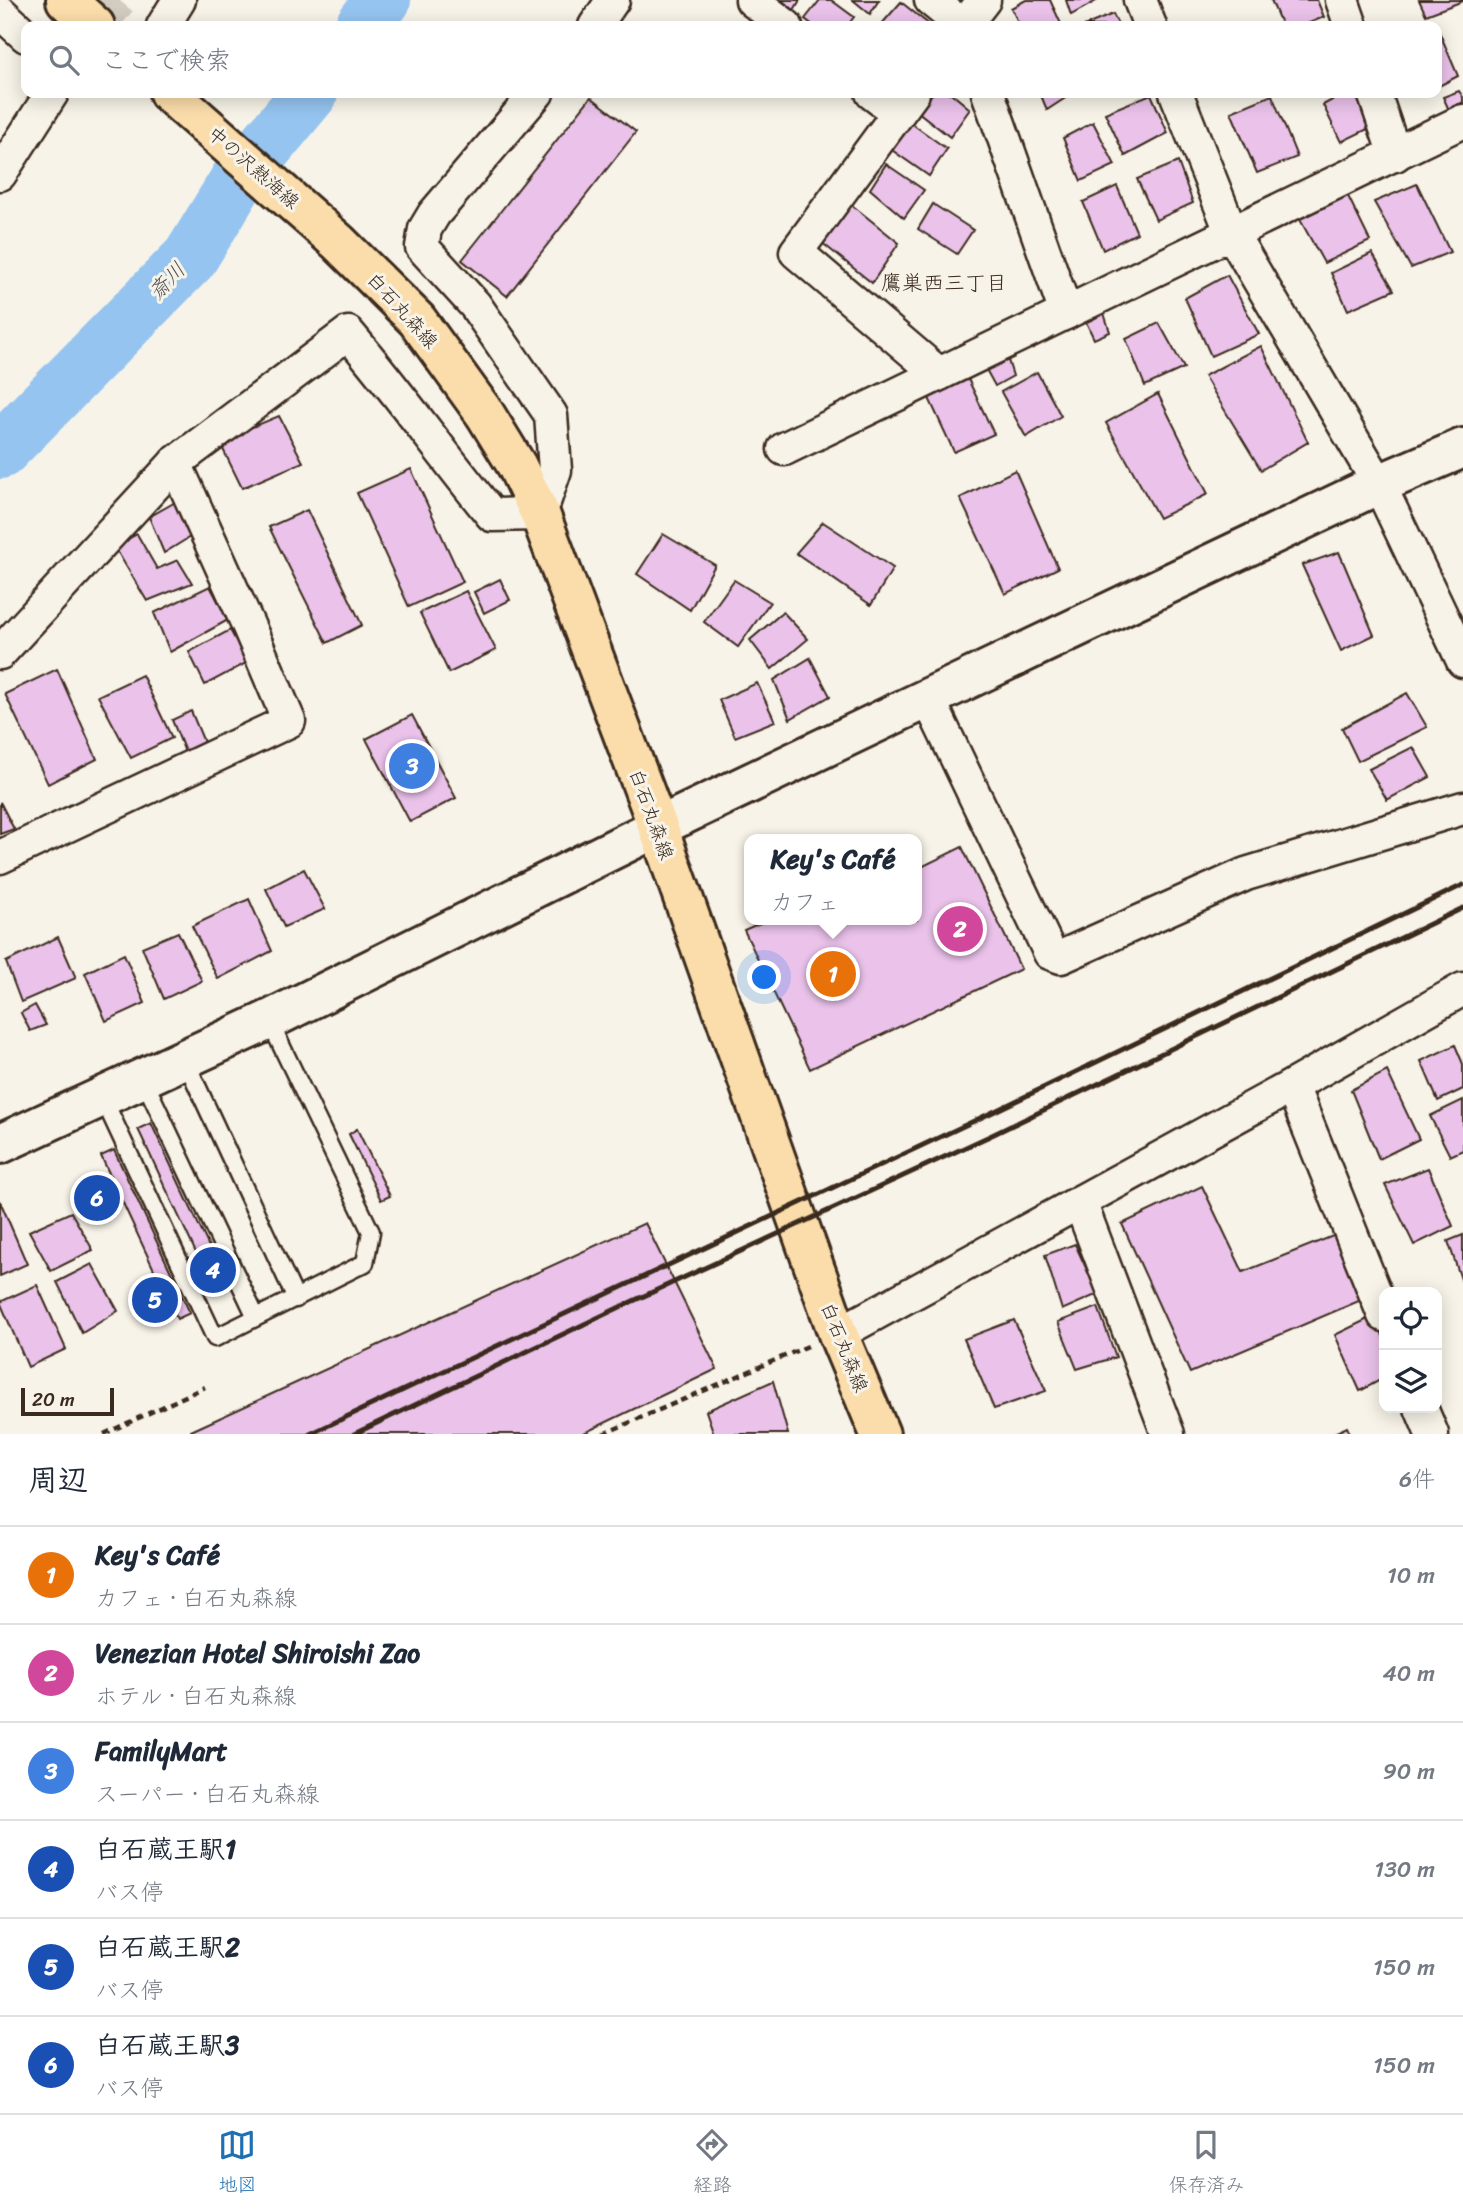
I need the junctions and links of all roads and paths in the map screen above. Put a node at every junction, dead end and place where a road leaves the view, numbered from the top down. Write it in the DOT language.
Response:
graph roads {
  1 [pos="66,0"];
  2 [pos="178,0"];
  3 [pos="613,0"];
  4 [pos="752,0"];
  5 [pos="931,0"];
  6 [pos="984,0"];
  7 [pos="1140,0"];
  8 [pos="1342,0"];
  9 [pos="0,12"];
  10 [pos="89,21"];
  11 [pos="166,21"];
  12 [pos="598,21"];
  13 [pos="779,21"];
  14 [pos="958,21"];
  15 [pos="968,21"];
  16 [pos="1148,21"];
  17 [pos="1349,21"];
  18 [pos="21,31"];
  19 [pos="49,98"];
  20 [pos="175,98"];
  21 [pos="533,98"];
  22 [pos="990,98"];
  23 [pos="1178,98"];
  24 [pos="1376,98"];
  25 [pos="905,103"];
  26 [pos="1463,121"];
  27 [pos="1395,155"];
  28 [pos="0,174"];
  29 [pos="1232,234"];
  30 [pos="338,242"];
  31 [pos="1066,313"];
  32 [pos="939,374"];
  33 [pos="1463,448"];
  34 [pos="784,449"];
  35 [pos="175,463"];
  36 [pos="1379,484"];
  37 [pos="540,514"];
  38 [pos="0,653"];
  39 [pos="1463,661"];
  40 [pos="928,698"];
  41 [pos="1463,808"];
  42 [pos="658,827"];
  43 [pos="0,858"];
  44 [pos="1463,989"];
  45 [pos="269,1020"];
  46 [pos="185,1060"];
  47 [pos="143,1079"];
  48 [pos="1292,1086"];
  49 [pos="103,1098"];
  50 [pos="0,1144"];
  51 [pos="1080,1202"];
  52 [pos="296,1299"];
  53 [pos="1379,1303"];
  54 [pos="256,1317"];
  55 [pos="838,1334"];
  56 [pos="205,1387"];
  57 [pos="1423,1413"];
  58 [pos="104,1434"];
  59 [pos="603,1434"];
  60 [pos="880,1434"];
  61 [pos="1168,1434"];
  62 [pos="1432,1434"];
  1 -- 10 [label="main road"];
  2 -- 11 [label="street"];
  3 -- 12 [label="street"];
  4 -- 13 [label="street"];
  5 -- 14 [label="street"];
  6 -- 15 [label="street"];
  7 -- 16 [label="street"];
  8 -- 17 [label="street"];
  9 -- 18 [label="street"];
  19 -- 28 [label="street"];
  20 -- 30 [label="main road, 中の沢熱海線"];
  21 -- 37 [label="street"];
  22 -- 31 [label="street"];
  23 -- 29 [label="street"];
  24 -- 27 [label="street"];
  25 -- 32 [label="street"];
  26 -- 27 [label="street"];
  27 -- 29 [label="street"];
  29 -- 31 [label="street"];
  29 -- 36 [label="street"];
  30 -- 37 [label="main road, 白石丸森線"];
  31 -- 32 [label="street"];
  32 -- 34 [label="street"];
  33 -- 36 [label="street"];
  35 -- 37 [label="street"];
  35 -- 38 [label="street"];
  35 -- 43 [label="street"];
  36 -- 39 [label="street"];
  36 -- 40 [label="street"];
  37 -- 42 [label="main road, 白石丸森線"];
  40 -- 41 [label="street"];
  40 -- 42 [label="street"];
  42 -- 45 [label="street"];
  42 -- 55 [label="main road, 白石丸森線"];
  44 -- 48 [label="street"];
  45 -- 46 [label="street"];
  45 -- 52 [label="lane"];
  46 -- 47 [label="street"];
  46 -- 52 [label="lane"];
  47 -- 49 [label="street"];
  47 -- 54 [label="lane"];
  48 -- 51 [label="street"];
  48 -- 53 [label="street"];
  49 -- 50 [label="street"];
  49 -- 54 [label="lane"];
  51 -- 55 [label="street"];
  51 -- 61 [label="street"];
  52 -- 54 [label="lane"];
  55 -- 59 [label="path"];
  55 -- 60 [label="main road, 白石丸森線"];
  56 -- 58 [label="path"];
  57 -- 62 [label="street"];
}
